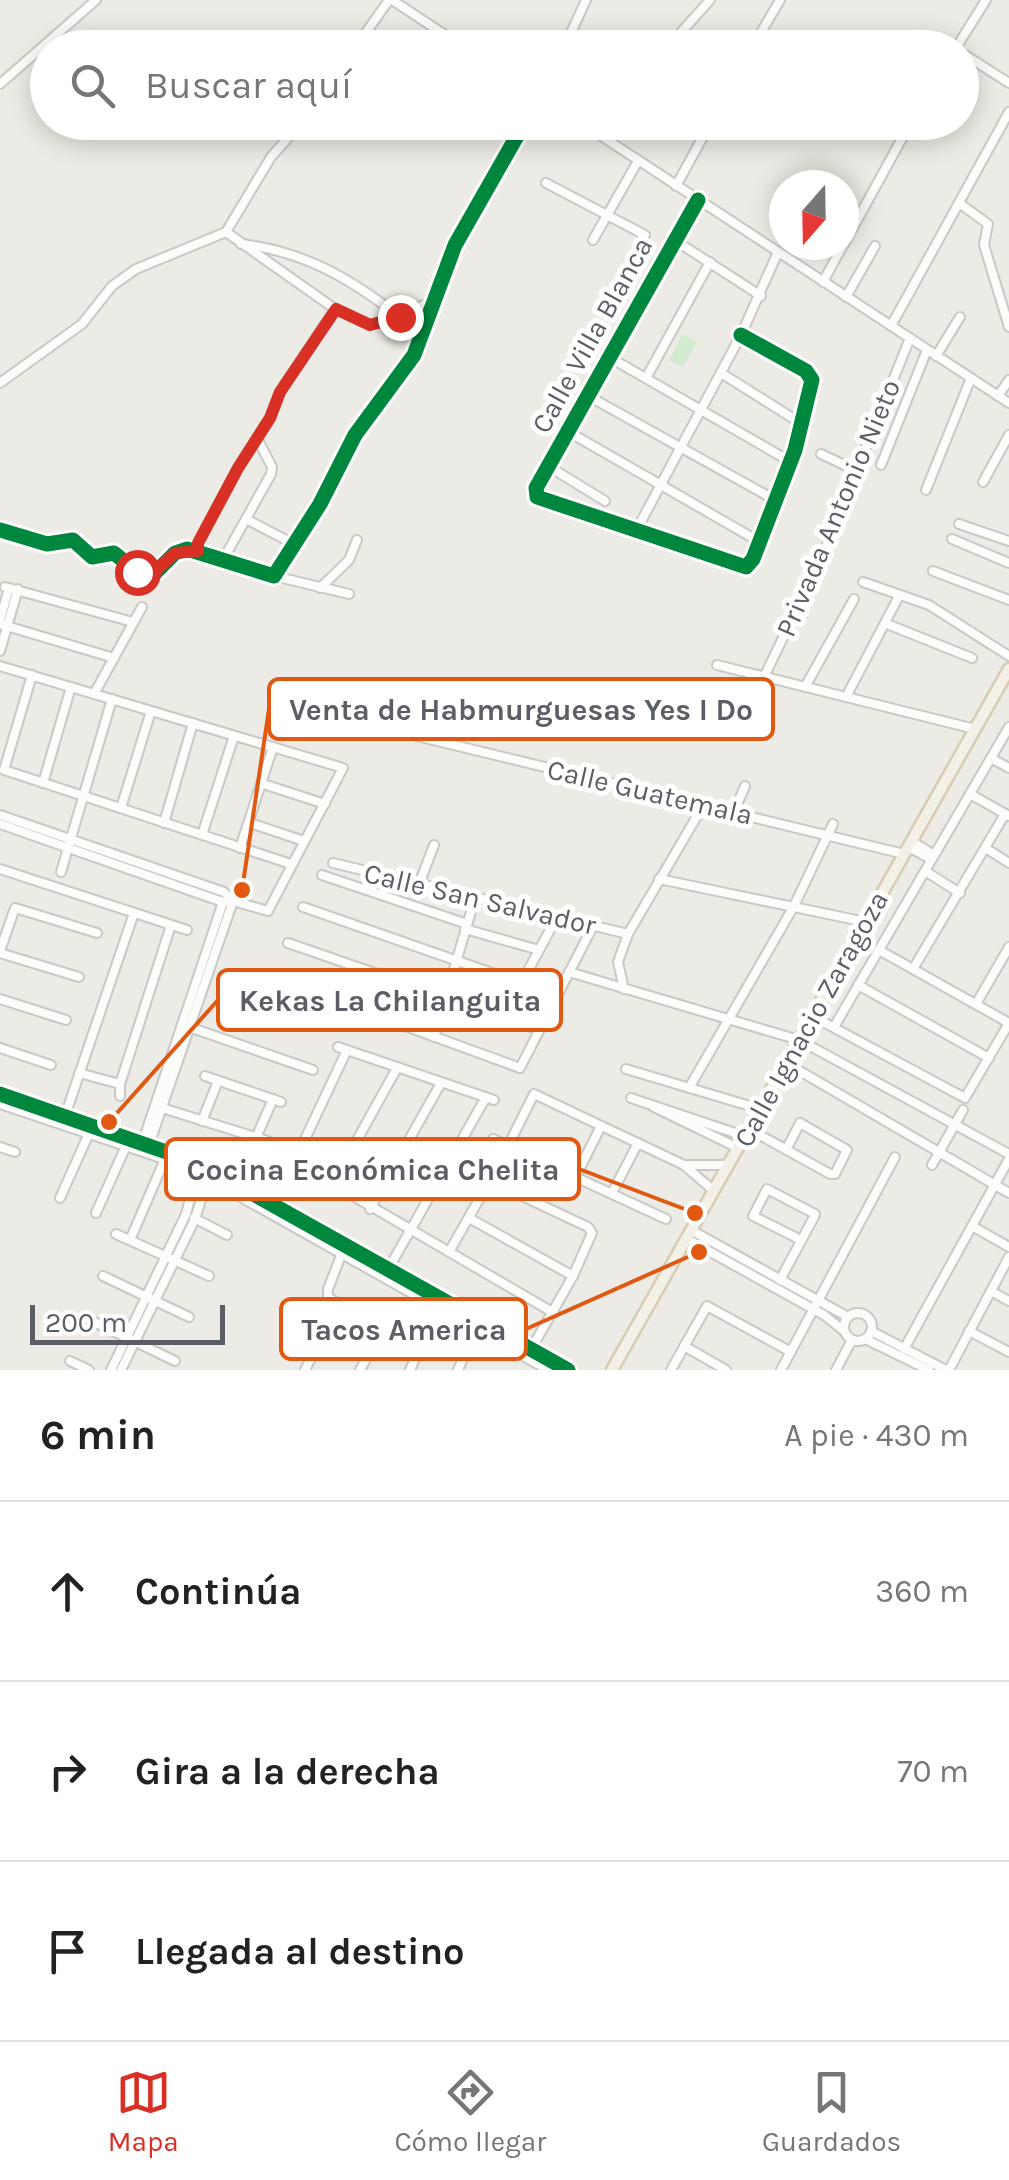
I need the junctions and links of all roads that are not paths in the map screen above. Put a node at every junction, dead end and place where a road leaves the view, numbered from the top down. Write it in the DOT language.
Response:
graph roads {
  1 [pos="96,0"];
  2 [pos="390,0"];
  3 [pos="586,0"];
  4 [pos="710,0"];
  5 [pos="780,0"];
  6 [pos="986,0"];
  7 [pos="62,30"];
  8 [pos="368,30"];
  9 [pos="437,30"];
  10 [pos="572,30"];
  11 [pos="683,30"];
  12 [pos="762,30"];
  13 [pos="967,30"];
  14 [pos="30,58"];
  15 [pos="979,64"];
  16 [pos="1009,83"];
  17 [pos="0,84"];
  18 [pos="1009,112"];
  19 [pos="286,140"];
  20 [pos="515,140"];
  21 [pos="607,140"];
  22 [pos="702,140"];
  23 [pos="901,140"];
  24 [pos="638,160"];
  25 [pos="546,183"];
  26 [pos="676,186"];
  27 [pos="698,200"];
  28 [pos="959,203"];
  29 [pos="607,214"];
  30 [pos="859,217"];
  31 [pos="226,232"];
  32 [pos="645,235"];
  33 [pos="674,238"];
  34 [pos="593,240"];
  35 [pos="241,244"];
  36 [pos="769,246"];
  37 [pos="875,246"];
  38 [pos="775,260"];
  39 [pos="790,260"];
  40 [pos="835,260"];
  41 [pos="710,262"];
  42 [pos="823,282"];
  43 [pos="761,296"];
  44 [pos="846,297"];
  45 [pos="433,302"];
  46 [pos="336,309"];
  47 [pos="400,317"];
  48 [pos="960,317"];
  49 [pos="891,326"];
  50 [pos="1009,327"];
  51 [pos="741,336"];
  52 [pos="910,338"];
  53 [pos="927,350"];
  54 [pos="936,356"];
  55 [pos="609,357"];
  56 [pos="721,373"];
  57 [pos="646,378"];
  58 [pos="971,378"];
  59 [pos="1009,380"];
  60 [pos="0,382"];
  61 [pos="998,396"];
  62 [pos="590,397"];
  63 [pos="1009,403"];
  64 [pos="702,409"];
  65 [pos="802,424"];
  66 [pos="567,431"];
  67 [pos="257,438"];
  68 [pos="1008,441"];
  69 [pos="682,446"];
  70 [pos="820,454"];
  71 [pos="791,462"];
  72 [pos="881,464"];
  73 [pos="548,466"];
  74 [pos="855,470"];
  75 [pos="984,482"];
  76 [pos="661,484"];
  77 [pos="926,490"];
  78 [pos="615,492"];
  79 [pos="776,500"];
  80 [pos="606,501"];
  81 [pos="246,519"];
  82 [pos="603,519"];
  83 [pos="959,524"];
  84 [pos="637,529"];
  85 [pos="0,530"];
  86 [pos="357,540"];
  87 [pos="952,540"];
  88 [pos="1009,541"];
  89 [pos="760,542"];
  90 [pos="292,544"];
  91 [pos="198,551"];
  92 [pos="223,560"];
  93 [pos="1009,563"];
  94 [pos="934,571"];
  95 [pos="274,576"];
  96 [pos="863,582"];
  97 [pos="320,588"];
  98 [pos="349,594"];
  99 [pos="899,596"];
  100 [pos="854,599"];
  101 [pos="1009,600"];
  102 [pos="142,607"];
  103 [pos="132,622"];
  104 [pos="2,624"];
  105 [pos="887,624"];
  106 [pos="0,651"];
  107 [pos="1009,656"];
  108 [pos="114,658"];
  109 [pos="972,658"];
  110 [pos="717,665"];
  111 [pos="0,666"];
  112 [pos="1009,668"];
  113 [pos="32,675"];
  114 [pos="764,677"];
  115 [pos="72,687"];
  116 [pos="805,687"];
  117 [pos="94,694"];
  118 [pos="846,698"];
  119 [pos="112,699"];
  120 [pos="150,711"];
  121 [pos="193,723"];
  122 [pos="1009,727"];
  123 [pos="975,729"];
  124 [pos="396,731"];
  125 [pos="234,736"];
  126 [pos="273,747"];
  127 [pos="991,758"];
  128 [pos="1009,768"];
  129 [pos="43,783"];
  130 [pos="263,784"];
  131 [pos="745,786"];
  132 [pos="970,794"];
  133 [pos="86,797"];
  134 [pos="324,804"];
  135 [pos="702,806"];
  136 [pos="121,808"];
  137 [pos="734,812"];
  138 [pos="0,815"];
  139 [pos="1007,815"];
  140 [pos="250,822"];
  141 [pos="164,823"];
  142 [pos="0,824"];
  143 [pos="833,824"];
  144 [pos="202,835"];
  145 [pos="829,836"];
  146 [pos="304,841"];
  147 [pos="72,844"];
  148 [pos="434,845"];
  149 [pos="908,847"];
  150 [pos="240,848"];
  151 [pos="987,848"];
  152 [pos="933,857"];
  153 [pos="1009,862"];
  154 [pos="290,864"];
  155 [pos="333,864"];
  156 [pos="0,869"];
  157 [pos="924,871"];
  158 [pos="61,872"];
  159 [pos="322,875"];
  160 [pos="659,878"];
  161 [pos="419,884"];
  162 [pos="960,893"];
  163 [pos="475,898"];
  164 [pos="228,901"];
  165 [pos="794,906"];
  166 [pos="302,907"];
  167 [pos="134,913"];
  168 [pos="556,917"];
  169 [pos="866,922"];
  170 [pos="171,925"];
  171 [pos="466,926"];
  172 [pos="593,926"];
  173 [pos="187,930"];
  174 [pos="96,933"];
  175 [pos="628,934"];
  176 [pos="288,943"];
  177 [pos="1009,947"];
  178 [pos="539,950"];
  179 [pos="879,950"];
  180 [pos="0,952"];
  181 [pos="456,960"];
  182 [pos="913,969"];
  183 [pos="569,972"];
  184 [pos="80,977"];
  185 [pos="274,978"];
  186 [pos="521,983"];
  187 [pos="858,985"];
  188 [pos="624,989"];
  189 [pos="445,998"];
  190 [pos="0,1000"];
  191 [pos="976,1004"];
  192 [pos="812,1016"];
  193 [pos="503,1018"];
  194 [pos="728,1019"];
  195 [pos="66,1020"];
  196 [pos="1009,1023"];
  197 [pos="186,1026"];
  198 [pos="834,1027"];
  199 [pos="539,1030"];
  200 [pos="434,1036"];
  201 [pos="799,1040"];
  202 [pos="0,1048"];
  203 [pos="988,1058"];
  204 [pos="786,1063"];
  205 [pos="50,1065"];
  206 [pos="397,1068"];
  207 [pos="626,1069"];
  208 [pos="312,1070"];
  209 [pos="79,1073"];
  210 [pos="205,1076"];
  211 [pos="218,1081"];
  212 [pos="442,1083"];
  213 [pos="120,1084"];
  214 [pos="689,1088"];
  215 [pos="0,1094"];
  216 [pos="120,1096"];
  217 [pos="0,1104"];
  218 [pos="162,1108"];
  219 [pos="760,1109"];
  220 [pos="963,1110"];
  221 [pos="64,1116"];
  222 [pos="202,1121"];
  223 [pos="955,1124"];
  224 [pos="601,1126"];
  225 [pos="713,1129"];
  226 [pos="90,1130"];
  227 [pos="746,1132"];
  228 [pos="256,1138"];
  229 [pos="493,1138"];
  230 [pos="268,1141"];
  231 [pos="638,1143"];
  232 [pos="509,1144"];
  233 [pos="126,1146"];
  234 [pos="0,1147"];
  235 [pos="144,1147"];
  236 [pos="738,1148"];
  237 [pos="786,1150"];
  238 [pos="15,1152"];
  239 [pos="939,1153"];
  240 [pos="1009,1156"];
  241 [pos="895,1157"];
  242 [pos="165,1159"];
  243 [pos="295,1162"];
  244 [pos="684,1165"];
  245 [pos="728,1165"];
  246 [pos="932,1165"];
  247 [pos="471,1172"];
  248 [pos="288,1173"];
  249 [pos="576,1176"];
  250 [pos="215,1177"];
  251 [pos="489,1182"];
  252 [pos="332,1185"];
  253 [pos="994,1185"];
  254 [pos="714,1190"];
  255 [pos="612,1193"];
  256 [pos="1009,1193"];
  257 [pos="60,1198"];
  258 [pos="370,1209"];
  259 [pos="96,1213"];
  260 [pos="190,1216"];
  261 [pos="469,1218"];
  262 [pos="666,1219"];
  263 [pos="972,1226"];
  264 [pos="409,1231"];
  265 [pos="116,1234"];
  266 [pos="689,1234"];
  267 [pos="228,1235"];
  268 [pos="130,1240"];
  269 [pos="801,1240"];
  270 [pos="1009,1247"];
  271 [pos="344,1250"];
  272 [pos="449,1252"];
  273 [pos="1009,1256"];
  274 [pos="732,1258"];
  275 [pos="171,1259"];
  276 [pos="386,1273"];
  277 [pos="102,1276"];
  278 [pos="208,1276"];
  279 [pos="574,1276"];
  280 [pos="780,1280"];
  281 [pos="991,1291"];
  282 [pos="329,1298"];
  283 [pos="151,1299"];
  284 [pos="1009,1300"];
  285 [pos="816,1305"];
  286 [pos="554,1312"];
  287 [pos="189,1317"];
  288 [pos="848,1317"];
  289 [pos="88,1319"];
  290 [pos="478,1325"];
  291 [pos="384,1329"];
  292 [pos="844,1331"];
  293 [pos="969,1331"];
  294 [pos="868,1335"];
  295 [pos="131,1340"];
  296 [pos="852,1340"];
  297 [pos="684,1346"];
  298 [pos="904,1349"];
  299 [pos="791,1352"];
  300 [pos="1009,1352"];
  301 [pos="528,1354"];
  302 [pos="70,1361"];
  303 [pos="175,1361"];
  304 [pos="89,1370"];
  305 [pos="110,1370"];
  306 [pos="121,1370"];
  307 [pos="305,1370"];
  308 [pos="360,1370"];
  309 [pos="410,1370"];
  310 [pos="459,1370"];
  311 [pos="548,1370"];
  312 [pos="568,1370"];
  313 [pos="612,1370"];
  314 [pos="671,1370"];
  315 [pos="726,1370"];
  316 [pos="781,1370"];
  317 [pos="836,1370"];
  318 [pos="929,1370"];
  319 [pos="947,1370"];
  1 -- 7 [label="street"];
  2 -- 8 [label="street"];
  2 -- 9 [label="street"];
  3 -- 10 [label="street"];
  4 -- 11 [label="street"];
  5 -- 12 [label="street"];
  6 -- 13 [label="street"];
  14 -- 17 [label="street"];
  15 -- 16 [label="street"];
  18 -- 28 [label="street"];
  19 -- 31 [label="street"];
  20 -- 45 [label="street"];
  21 -- 24 [label="street"];
  22 -- 26 [label="street"];
  23 -- 30 [label="street"];
  24 -- 26 [label="street"];
  24 -- 29 [label="street"];
  25 -- 29 [label="street"];
  26 -- 27 [label="street"];
  27 -- 33 [label="street, Calle Villa Blanca"];
  27 -- 36 [label="street"];
  28 -- 49 [label="street"];
  28 -- 50 [label="street"];
  29 -- 32 [label="street"];
  29 -- 34 [label="street"];
  31 -- 35 [label="street"];
  31 -- 60 [label="street"];
  33 -- 41 [label="street"];
  33 -- 55 [label="street, Calle Villa Blanca"];
  35 -- 46 [label="street"];
  35 -- 47 [label="street"];
  37 -- 44 [label="street"];
  38 -- 43 [label="street"];
  39 -- 42 [label="street"];
  40 -- 42 [label="street"];
  41 -- 43 [label="street"];
  41 -- 57 [label="street"];
  42 -- 44 [label="street"];
  43 -- 51 [label="street"];
  44 -- 49 [label="street"];
  45 -- 47 [label="street"];
  45 -- 90 [label="street"];
  46 -- 47 [label="street"];
  46 -- 67 [label="street"];
  48 -- 54 [label="street"];
  49 -- 52 [label="street"];
  51 -- 56 [label="street"];
  51 -- 65 [label="street"];
  52 -- 53 [label="street"];
  52 -- 74 [label="street, Privada Antonio Nieto"];
  53 -- 54 [label="street"];
  53 -- 72 [label="street"];
  54 -- 58 [label="street"];
  55 -- 57 [label="street"];
  55 -- 62 [label="street, Calle Villa Blanca"];
  56 -- 64 [label="street"];
  56 -- 65 [label="street"];
  57 -- 64 [label="street"];
  58 -- 61 [label="street"];
  58 -- 77 [label="street"];
  59 -- 61 [label="street"];
  61 -- 63 [label="street"];
  62 -- 66 [label="street, Calle Villa Blanca"];
  62 -- 69 [label="street"];
  64 -- 69 [label="street"];
  64 -- 71 [label="street"];
  65 -- 71 [label="street"];
  66 -- 73 [label="street, Calle Villa Blanca"];
  66 -- 76 [label="street"];
  67 -- 81 [label="street"];
  67 -- 91 [label="street"];
  68 -- 75 [label="street"];
  69 -- 76 [label="street"];
  69 -- 79 [label="street"];
  70 -- 74 [label="street"];
  71 -- 79 [label="street"];
  73 -- 80 [label="street"];
  73 -- 82 [label="street, Calle Villa Blanca"];
  74 -- 114 [label="street, Privada Antonio Nieto"];
  76 -- 84 [label="street"];
  76 -- 89 [label="street"];
  78 -- 80 [label="street"];
  79 -- 89 [label="street"];
  80 -- 82 [label="street"];
  81 -- 90 [label="street"];
  81 -- 92 [label="street"];
  82 -- 84 [label="street"];
  83 -- 88 [label="street"];
  84 -- 89 [label="street"];
  85 -- 91 [label="street"];
  86 -- 97 [label="street"];
  87 -- 93 [label="street"];
  90 -- 95 [label="street"];
  91 -- 92 [label="street"];
  92 -- 95 [label="street"];
  94 -- 101 [label="street"];
  95 -- 97 [label="street"];
  96 -- 99 [label="street"];
  97 -- 98 [label="street"];
  99 -- 105 [label="street"];
  99 -- 107 [label="street"];
  100 -- 116 [label="street"];
  102 -- 103 [label="street"];
  103 -- 104 [label="street"];
  103 -- 108 [label="street"];
  104 -- 106 [label="street"];
  104 -- 108 [label="street"];
  105 -- 109 [label="street"];
  105 -- 118 [label="street"];
  108 -- 117 [label="street"];
  110 -- 114 [label="street"];
  111 -- 113 [label="street"];
  112 -- 123 [label="main road, Calle Ignacio Zaragoza"];
  113 -- 115 [label="street"];
  113 -- 129 [label="street"];
  114 -- 116 [label="street"];
  115 -- 117 [label="street"];
  115 -- 129 [label="street"];
  116 -- 118 [label="street"];
  117 -- 119 [label="street"];
  118 -- 123 [label="street"];
  119 -- 120 [label="street"];
  119 -- 133 [label="street"];
  120 -- 121 [label="street"];
  120 -- 136 [label="street"];
  121 -- 125 [label="street"];
  121 -- 141 [label="street"];
  122 -- 127 [label="street"];
  123 -- 149 [label="main road, Calle Ignacio Zaragoza"];
  124 -- 135 [label="street, Calle Guatemala"];
  125 -- 126 [label="street"];
  125 -- 144 [label="street"];
  126 -- 130 [label="street"];
  126 -- 134 [label="street"];
  127 -- 128 [label="street"];
  127 -- 132 [label="street"];
  129 -- 133 [label="street"];
  130 -- 134 [label="street"];
  130 -- 140 [label="street"];
  131 -- 137 [label="street"];
  132 -- 139 [label="street"];
  132 -- 152 [label="street"];
  133 -- 136 [label="street"];
  133 -- 147 [label="street"];
  134 -- 146 [label="street"];
  135 -- 137 [label="street, Calle Guatemala"];
  135 -- 160 [label="street"];
  136 -- 141 [label="street"];
  137 -- 145 [label="street, Calle Guatemala"];
  138 -- 147 [label="street"];
  139 -- 151 [label="street"];
  140 -- 146 [label="street"];
  140 -- 150 [label="street"];
  141 -- 144 [label="street"];
  142 -- 147 [label="street"];
  143 -- 145 [label="street"];
  144 -- 150 [label="street"];
  145 -- 149 [label="street, Calle Guatemala"];
  145 -- 165 [label="street"];
  146 -- 154 [label="street"];
  147 -- 158 [label="street"];
  147 -- 164 [label="street"];
  148 -- 161 [label="street"];
  149 -- 152 [label="street, Calle Guatemala"];
  149 -- 169 [label="main road, Calle Ignacio Zaragoza"];
  150 -- 154 [label="street"];
  151 -- 153 [label="street"];
  151 -- 162 [label="street"];
  152 -- 157 [label="street"];
  154 -- 164 [label="street"];
  155 -- 161 [label="street, Calle San Salvador"];
  156 -- 167 [label="street"];
  157 -- 162 [label="street"];
  157 -- 179 [label="street"];
  159 -- 171 [label="street"];
  160 -- 165 [label="street"];
  160 -- 175 [label="street"];
  161 -- 163 [label="street, Calle San Salvador"];
  162 -- 182 [label="street"];
  163 -- 168 [label="street, Calle San Salvador"];
  163 -- 171 [label="street"];
  164 -- 197 [label="street"];
  165 -- 169 [label="street"];
  165 -- 194 [label="street"];
  166 -- 181 [label="street"];
  167 -- 170 [label="street"];
  167 -- 209 [label="street"];
  168 -- 172 [label="street, Calle San Salvador"];
  168 -- 178 [label="street"];
  169 -- 192 [label="main road, Calle Ignacio Zaragoza"];
  170 -- 173 [label="street"];
  170 -- 213 [label="street"];
  171 -- 178 [label="street"];
  171 -- 181 [label="street"];
  172 -- 175 [label="street, Calle San Salvador"];
  172 -- 183 [label="street"];
  174 -- 180 [label="street"];
  175 -- 188 [label="street"];
  176 -- 189 [label="street"];
  177 -- 191 [label="street"];
  178 -- 186 [label="street"];
  179 -- 182 [label="street"];
  179 -- 187 [label="street"];
  180 -- 184 [label="street"];
  181 -- 186 [label="street"];
  181 -- 189 [label="street"];
  182 -- 191 [label="street"];
  183 -- 188 [label="street"];
  183 -- 199 [label="street"];
  185 -- 200 [label="street"];
  186 -- 193 [label="street"];
  187 -- 198 [label="street"];
  187 -- 203 [label="street"];
  188 -- 194 [label="street"];
  189 -- 193 [label="street"];
  189 -- 200 [label="street"];
  190 -- 195 [label="street"];
  191 -- 196 [label="street"];
  192 -- 198 [label="street"];
  192 -- 201 [label="main road, Calle Ignacio Zaragoza"];
  193 -- 199 [label="street"];
  194 -- 201 [label="street"];
  194 -- 214 [label="street"];
  196 -- 203 [label="street"];
  197 -- 208 [label="street"];
  197 -- 218 [label="street"];
  197 -- 235 [label="street"];
  198 -- 203 [label="street"];
  199 -- 200 [label="street"];
  201 -- 204 [label="main road, Calle Ignacio Zaragoza"];
  201 -- 223 [label="street"];
  202 -- 205 [label="street"];
  204 -- 219 [label="main road, Calle Ignacio Zaragoza"];
  204 -- 239 [label="street"];
  206 -- 212 [label="street"];
  206 -- 243 [label="street"];
  206 -- 252 [label="street"];
  207 -- 214 [label="street"];
  209 -- 213 [label="street"];
  209 -- 221 [label="street"];
  210 -- 211 [label="street"];
  211 -- 222 [label="street"];
  211 -- 228 [label="street"];
  212 -- 258 [label="street"];
  212 -- 264 [label="street"];
  213 -- 216 [label="street"];
  214 -- 219 [label="street"];
  215 -- 221 [label="street"];
  217 -- 226 [label="street"];
  218 -- 222 [label="street"];
  218 -- 235 [label="street"];
  219 -- 227 [label="main road, Calle Ignacio Zaragoza"];
  220 -- 223 [label="street"];
  221 -- 226 [label="street"];
  222 -- 228 [label="street"];
  223 -- 239 [label="street"];
  223 -- 240 [label="street"];
  224 -- 231 [label="street"];
  224 -- 232 [label="street"];
  224 -- 249 [label="street"];
  225 -- 225 [label="street"];
  225 -- 227 [label="street"];
  225 -- 236 [label="street"];
  226 -- 233 [label="street"];
  226 -- 235 [label="street"];
  226 -- 257 [label="street"];
  227 -- 236 [label="main road, Calle Ignacio Zaragoza"];
  227 -- 237 [label="street"];
  228 -- 230 [label="street"];
  229 -- 232 [label="street"];
  231 -- 244 [label="street"];
  231 -- 255 [label="street"];
  232 -- 249 [label="street"];
  233 -- 235 [label="street"];
  233 -- 259 [label="street"];
  234 -- 238 [label="street"];
  235 -- 242 [label="street"];
  235 -- 250 [label="street"];
  236 -- 245 [label="main road, Calle Ignacio Zaragoza"];
  237 -- 237 [label="street"];
  239 -- 246 [label="street"];
  239 -- 253 [label="street"];
  240 -- 253 [label="street"];
  241 -- 285 [label="street"];
  242 -- 260 [label="street"];
  242 -- 268 [label="street"];
  243 -- 248 [label="street"];
  243 -- 252 [label="street"];
  244 -- 245 [label="street"];
  244 -- 254 [label="street"];
  245 -- 254 [label="main road, Calle Ignacio Zaragoza"];
  247 -- 251 [label="street"];
  249 -- 255 [label="street"];
  250 -- 260 [label="street"];
  250 -- 271 [label="street"];
  251 -- 261 [label="street"];
  251 -- 279 [label="street"];
  252 -- 258 [label="street"];
  253 -- 256 [label="street"];
  253 -- 263 [label="street"];
  254 -- 266 [label="main road, Calle Ignacio Zaragoza"];
  255 -- 262 [label="street"];
  258 -- 264 [label="street"];
  260 -- 267 [label="street"];
  260 -- 275 [label="street"];
  261 -- 272 [label="street"];
  261 -- 279 [label="street"];
  263 -- 270 [label="street"];
  263 -- 298 [label="street"];
  264 -- 272 [label="street"];
  264 -- 276 [label="street"];
  265 -- 268 [label="street"];
  266 -- 274 [label="street"];
  266 -- 313 [label="main road, Calle Ignacio Zaragoza"];
  268 -- 275 [label="street"];
  269 -- 269 [label="street"];
  269 -- 280 [label="street"];
  271 -- 276 [label="street"];
  271 -- 282 [label="street"];
  272 -- 286 [label="street"];
  273 -- 281 [label="street"];
  274 -- 280 [label="street"];
  274 -- 285 [label="street"];
  275 -- 278 [label="street"];
  275 -- 283 [label="street"];
  276 -- 290 [label="street"];
  277 -- 283 [label="street"];
  279 -- 286 [label="street"];
  280 -- 285 [label="street"];
  281 -- 284 [label="street"];
  281 -- 293 [label="street"];
  282 -- 291 [label="street"];
  282 -- 307 [label="street"];
  283 -- 287 [label="street"];
  283 -- 295 [label="street"];
  285 -- 288 [label="street"];
  285 -- 292 [label="street"];
  285 -- 299 [label="street"];
  286 -- 301 [label="street"];
  288 -- 292 [label="street"];
  288 -- 294 [label="street"];
  289 -- 295 [label="street"];
  290 -- 301 [label="street"];
  290 -- 310 [label="street"];
  291 -- 308 [label="street"];
  291 -- 309 [label="street"];
  292 -- 296 [label="street"];
  293 -- 300 [label="street"];
  293 -- 319 [label="street"];
  294 -- 296 [label="street"];
  294 -- 298 [label="street"];
  294 -- 318 [label="street"];
  295 -- 303 [label="street"];
  295 -- 305 [label="street"];
  295 -- 306 [label="street"];
  296 -- 317 [label="street"];
  297 -- 299 [label="street"];
  297 -- 314 [label="street"];
  297 -- 315 [label="street"];
  298 -- 319 [label="street"];
  299 -- 316 [label="street"];
  301 -- 311 [label="street"];
  301 -- 312 [label="street"];
  302 -- 304 [label="street"];
}
